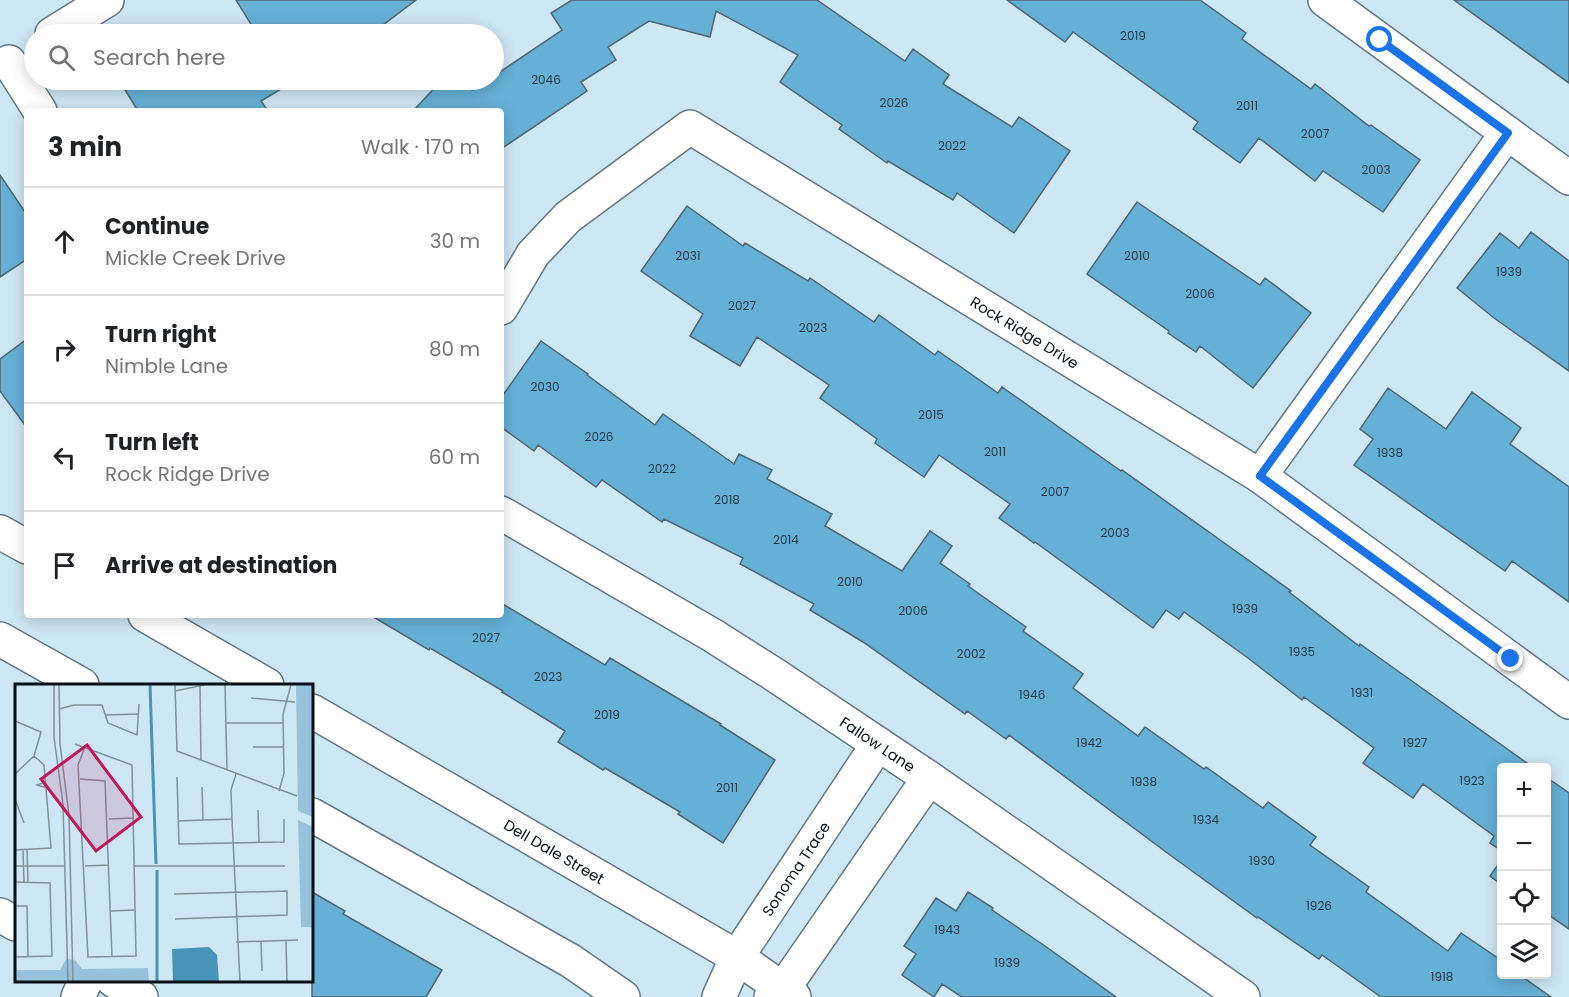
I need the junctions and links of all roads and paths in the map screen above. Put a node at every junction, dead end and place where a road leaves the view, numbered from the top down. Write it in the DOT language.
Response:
graph roads {
  1 [pos="106,0"];
  2 [pos="1325,0"];
  3 [pos="68,24"];
  4 [pos="14,58"];
  5 [pos="24,78"];
  6 [pos="30,90"];
  7 [pos="39,108"];
  8 [pos="1508,133"];
  9 [pos="1569,178"];
  10 [pos="504,303"];
  11 [pos="1260,476"];
  12 [pos="504,515"];
  13 [pos="0,532"];
  14 [pos="24,545"];
  15 [pos="150,618"];
  16 [pos="0,639"];
  17 [pos="80,684"];
  18 [pos="265,684"];
  19 [pos="1569,702"];
  20 [pos="314,712"];
  21 [pos="878,744"];
  22 [pos="929,778"];
  23 [pos="314,816"];
  24 [pos="0,915"];
  25 [pos="15,923"];
  26 [pos="736,957"];
  27 [pos="86,982"];
  28 [pos="115,982"];
  29 [pos="783,994"];
  30 [pos="78,997"];
  31 [pos="141,997"];
  32 [pos="623,997"];
  33 [pos="719,997"];
  34 [pos="1243,997"];
  1 -- 3 [label="street"];
  2 -- 8 [label="street"];
  4 -- 5 [label="street"];
  6 -- 7 [label="street"];
  8 -- 9 [label="street"];
  8 -- 11 [label="street"];
  10 -- 11 [label="street, Rock Ridge Drive"];
  11 -- 19 [label="street, Rock Ridge Drive"];
  12 -- 21 [label="street, Fallow Lane"];
  13 -- 14 [label="street"];
  15 -- 18 [label="street"];
  16 -- 17 [label="street"];
  20 -- 26 [label="street, Dell Dale Street"];
  21 -- 22 [label="street, Fallow Lane"];
  21 -- 26 [label="street, Sonoma Trace"];
  22 -- 29 [label="street"];
  22 -- 34 [label="street, Fallow Lane"];
  23 -- 32 [label="street"];
  24 -- 25 [label="street"];
  26 -- 29 [label="street, Dell Dale Street"];
  26 -- 33 [label="street, Sonoma Trace"];
  27 -- 30 [label="street"];
  28 -- 31 [label="street"];
}
